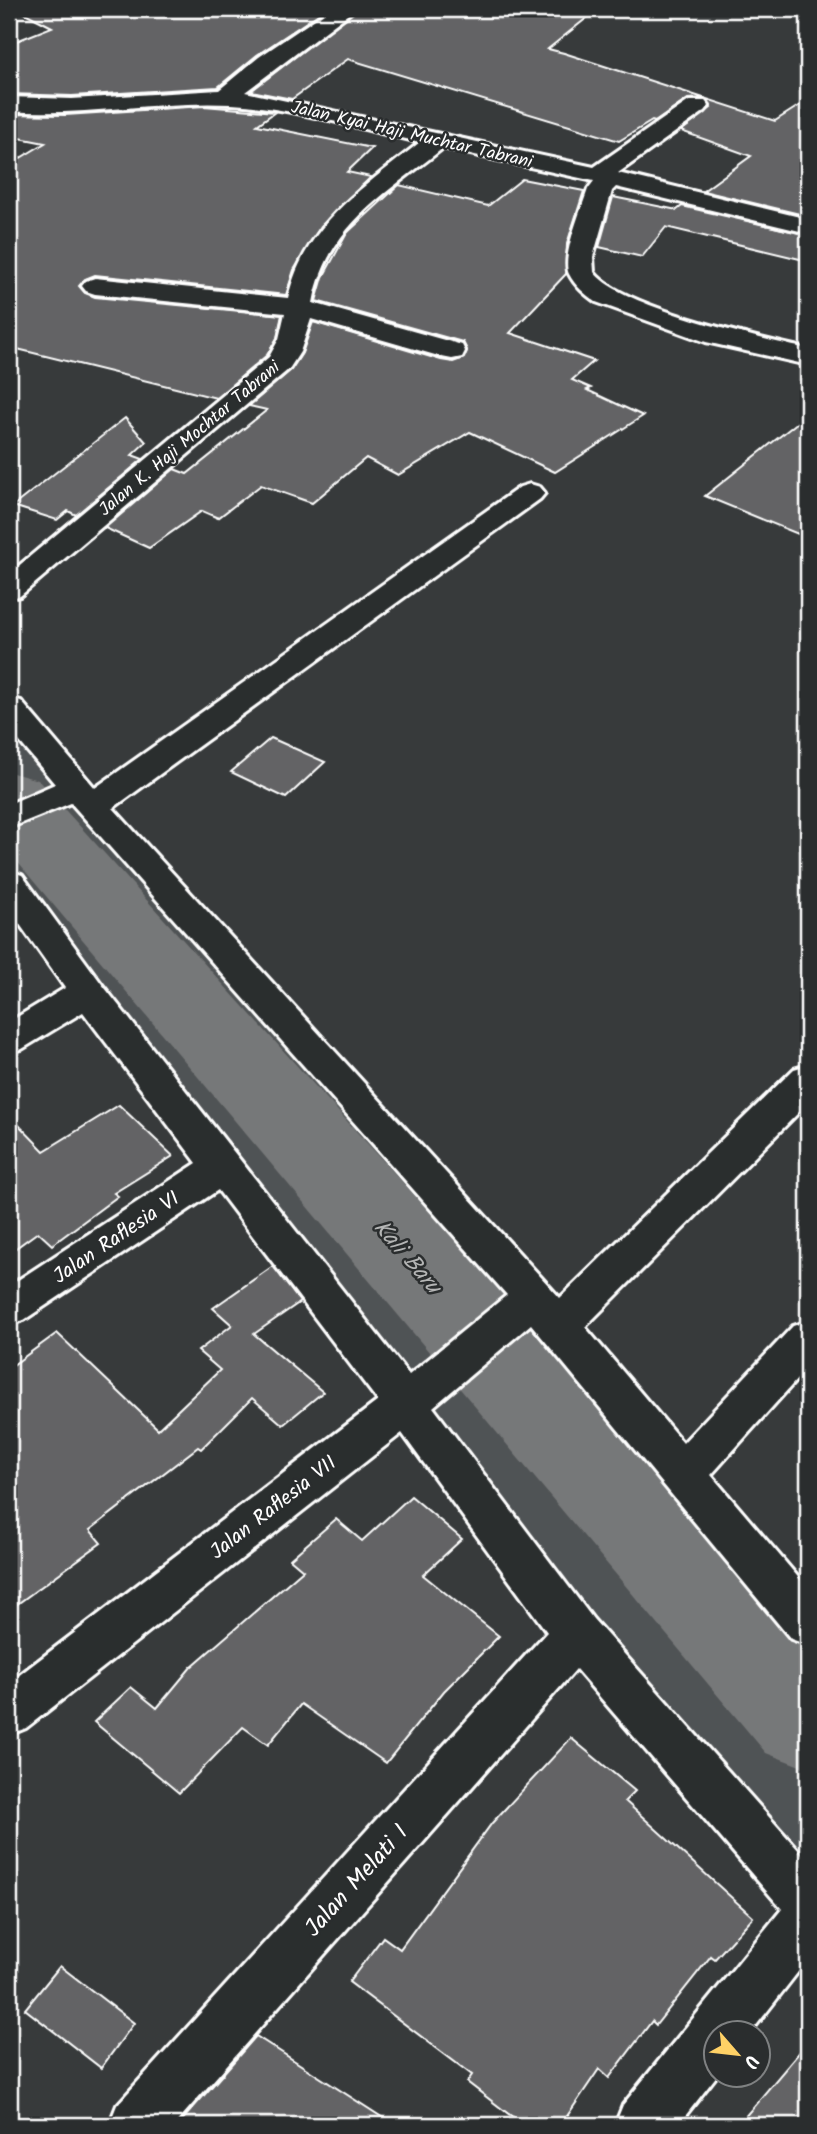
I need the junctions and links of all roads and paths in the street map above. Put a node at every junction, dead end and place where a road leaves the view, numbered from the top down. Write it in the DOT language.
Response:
graph roads {
  1 [pos="344,9"];
  2 [pos="227,95"];
  3 [pos="9,104"];
  4 [pos="696,106"];
  5 [pos="438,140"];
  6 [pos="605,177"];
  7 [pos="808,226"];
  8 [pos="95,286"];
  9 [pos="299,307"];
  10 [pos="452,351"];
  11 [pos="808,357"];
  12 [pos="530,493"];
  13 [pos="9,589"];
  14 [pos="9,708"];
  15 [pos="77,796"];
  16 [pos="9,817"];
  17 [pos="9,883"];
  18 [pos="88,992"];
  19 [pos="9,1040"];
  20 [pos="808,1079"];
  21 [pos="223,1166"];
  22 [pos="9,1308"];
  23 [pos="539,1310"];
  24 [pos="808,1338"];
  25 [pos="406,1404"];
  26 [pos="682,1475"];
  27 [pos="808,1624"];
  28 [pos="576,1634"];
  29 [pos="9,1712"];
  30 [pos="808,1900"];
  31 [pos="808,1917"];
  32 [pos="728,2018"];
  33 [pos="702,2051"];
  34 [pos="137,2125"];
  35 [pos="643,2125"];
  1 -- 2 [label="street"];
  2 -- 3 [label="street, Jalan Kyai Haji Muchtar Tabrani"];
  2 -- 5 [label="street, Jalan Kyai Haji Muchtar Tabrani"];
  4 -- 6 [label="street"];
  5 -- 6 [label="street, Jalan Kyai Haji Muchtar Tabrani"];
  5 -- 9 [label="street, Jalan K. Haji Mochtar Tabrani"];
  6 -- 7 [label="street, Jalan Kyai Haji Muchtar Tabrani"];
  6 -- 11 [label="street"];
  8 -- 9 [label="street"];
  9 -- 10 [label="street"];
  9 -- 13 [label="street, Jalan K. Haji Mochtar Tabrani"];
  12 -- 15 [label="street"];
  14 -- 15 [label="street"];
  15 -- 16 [label="street"];
  15 -- 23 [label="street"];
  17 -- 18 [label="street"];
  18 -- 19 [label="street"];
  18 -- 21 [label="street"];
  20 -- 23 [label="street, Jalan Raflesia VII"];
  21 -- 22 [label="street, Jalan Raflesia VI"];
  21 -- 25 [label="street"];
  23 -- 25 [label="street, Jalan Raflesia VII"];
  23 -- 26 [label="street"];
  24 -- 26 [label="street"];
  25 -- 28 [label="street"];
  25 -- 29 [label="street, Jalan Raflesia VII"];
  26 -- 27 [label="street"];
  28 -- 30 [label="street"];
  28 -- 34 [label="street, Jalan Melati I"];
  31 -- 32 [label="street"];
  33 -- 35 [label="street"];
}
